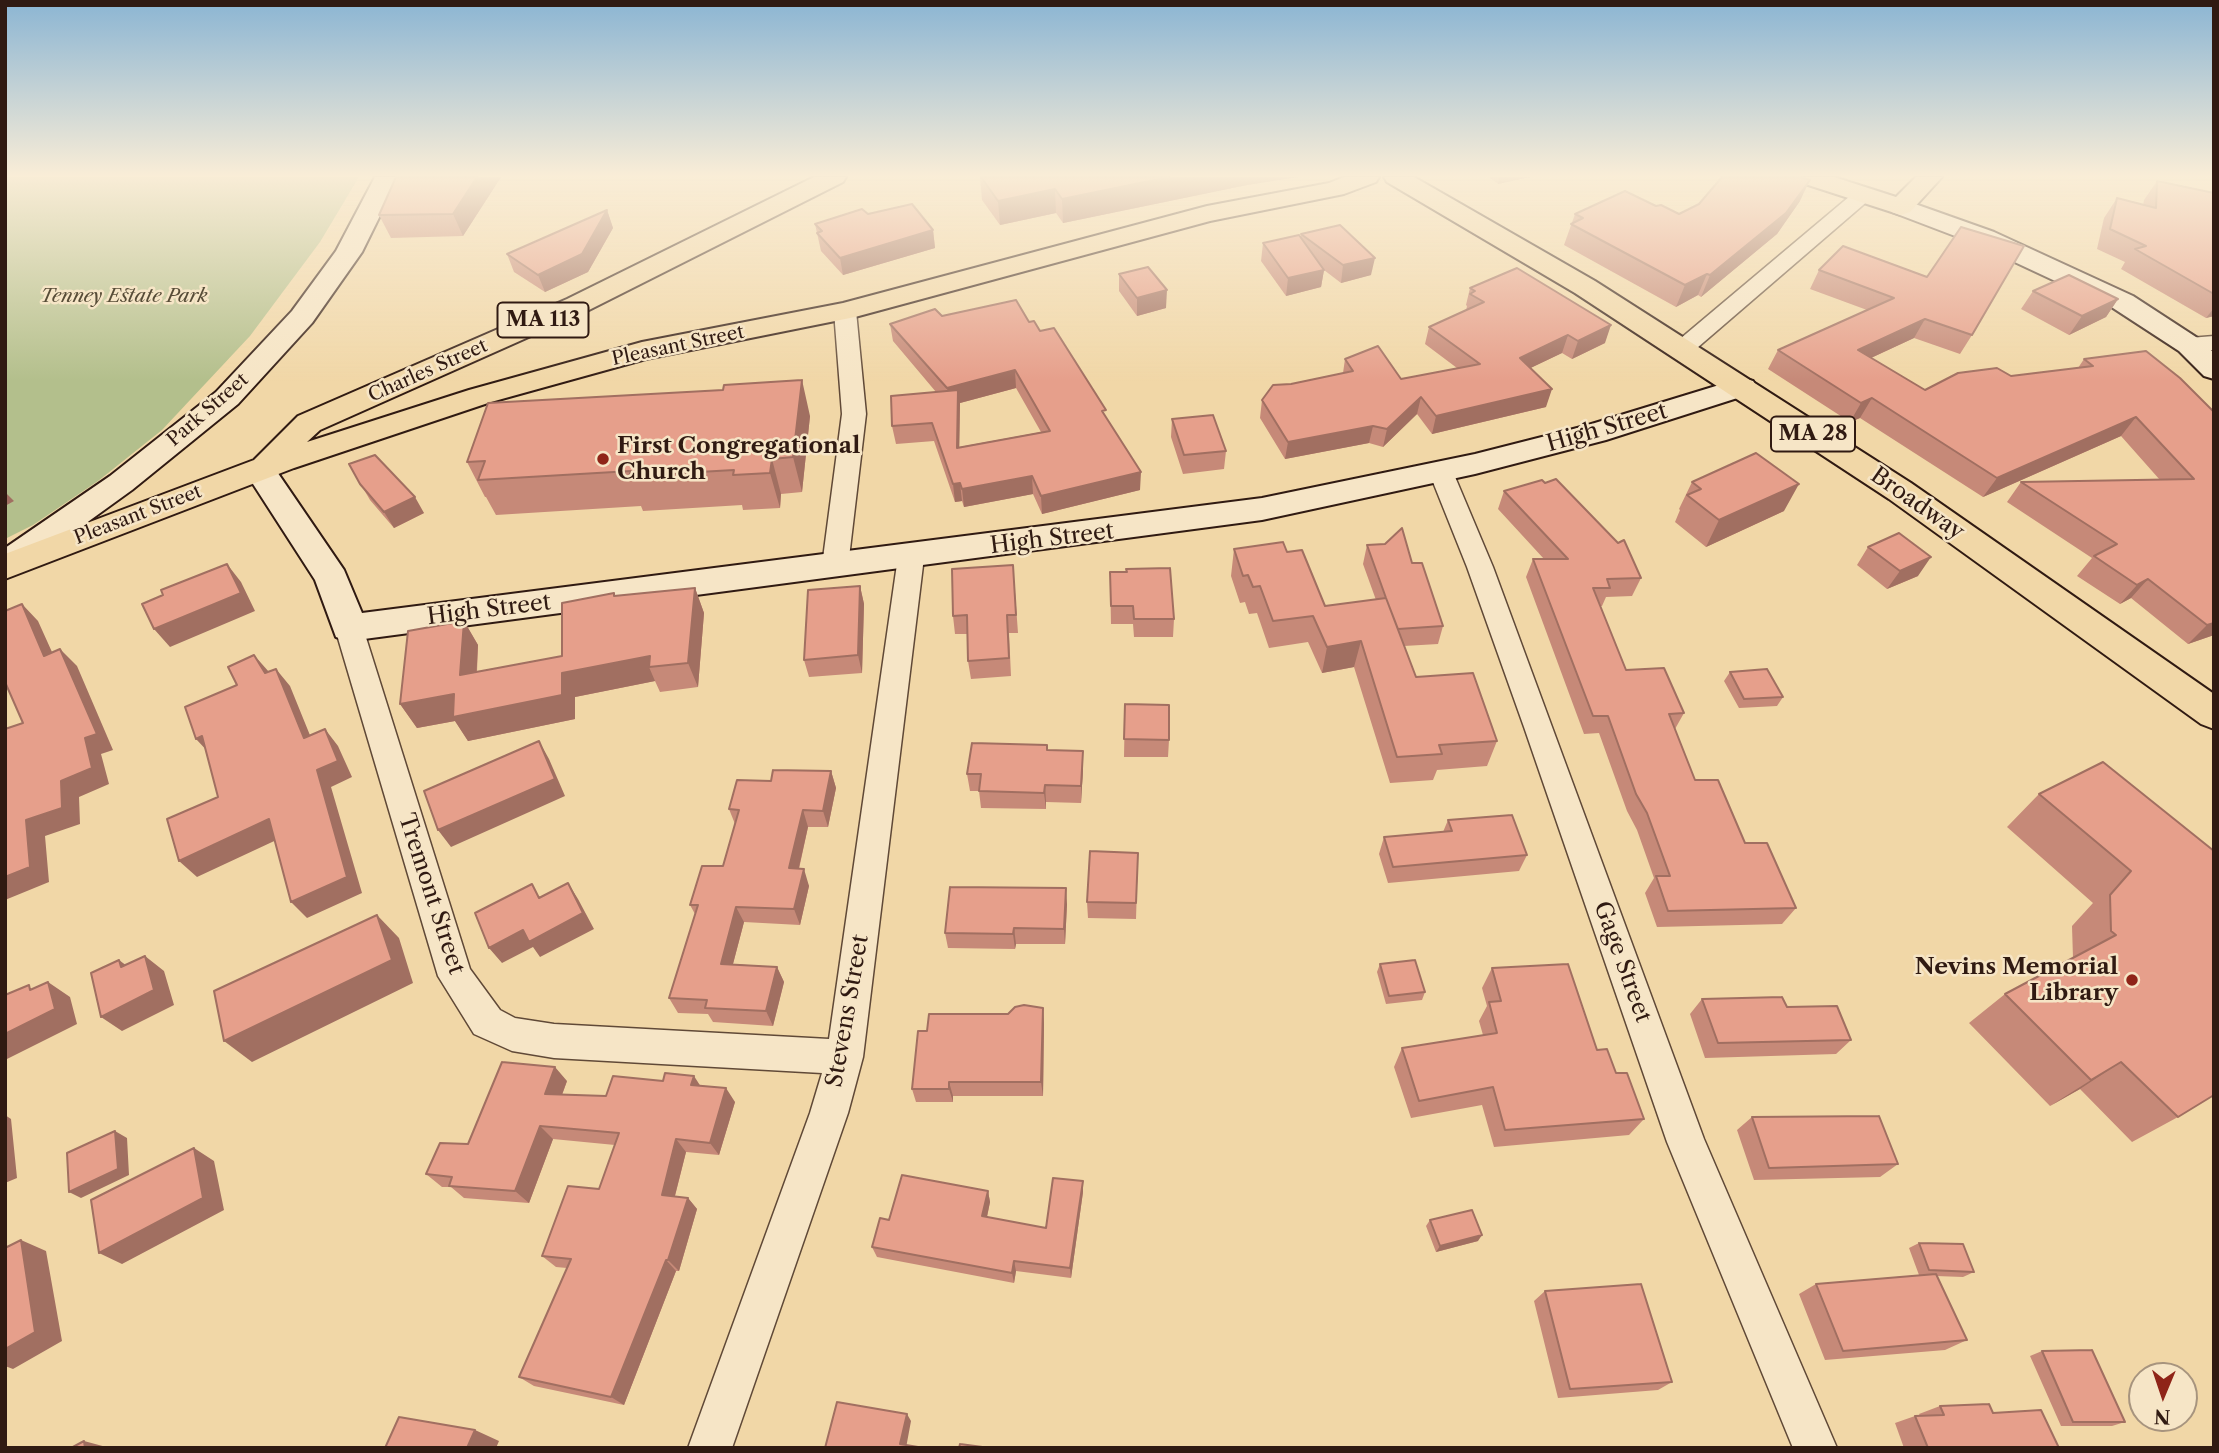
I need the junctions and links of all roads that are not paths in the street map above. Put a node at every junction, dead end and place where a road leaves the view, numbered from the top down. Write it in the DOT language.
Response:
graph roads {
  1 [pos="353,245"];
  2 [pos="698,245"];
  3 [pos="1092,245"];
  4 [pos="1513,245"];
  5 [pos="1804,245"];
  6 [pos="2003,245"];
  7 [pos="845,311"];
  8 [pos="2201,344"];
  9 [pos="1682,349"];
  10 [pos="2214,370"];
  11 [pos="1742,387"];
  12 [pos="260,470"];
  13 [pos="1441,472"];
  14 [pos="911,557"];
  15 [pos="5,566"];
  16 [pos="835,566"];
  17 [pos="349,628"];
  18 [pos="2214,714"];
  19 [pos="845,1057"];
  20 [pos="710,1448"];
  21 [pos="1815,1448"];
  1 -- 15 [label="street, Park Street"];
  2 -- 12 [label="main road, Charles Street / MA 113"];
  3 -- 7 [label="main road, Pleasant Street / MA 113"];
  4 -- 9 [label="main road, Broadway / MA 28"];
  5 -- 9 [label="street"];
  6 -- 8 [label="street"];
  7 -- 12 [label="main road, Pleasant Street / MA 113"];
  7 -- 16 [label="street"];
  8 -- 10 [label="street"];
  9 -- 11 [label="main road, Broadway / MA 28"];
  11 -- 13 [label="street, High Street"];
  11 -- 18 [label="main road, Broadway / MA 28"];
  12 -- 15 [label="main road, Pleasant Street / MA 113"];
  12 -- 17 [label="street, Tremont Street"];
  13 -- 14 [label="street, High Street"];
  13 -- 21 [label="street, Gage Street"];
  14 -- 16 [label="street, High Street"];
  14 -- 19 [label="street, Stevens Street"];
  16 -- 17 [label="street, High Street"];
  17 -- 19 [label="street, Tremont Street"];
  19 -- 20 [label="street, Stevens Street"];
}
